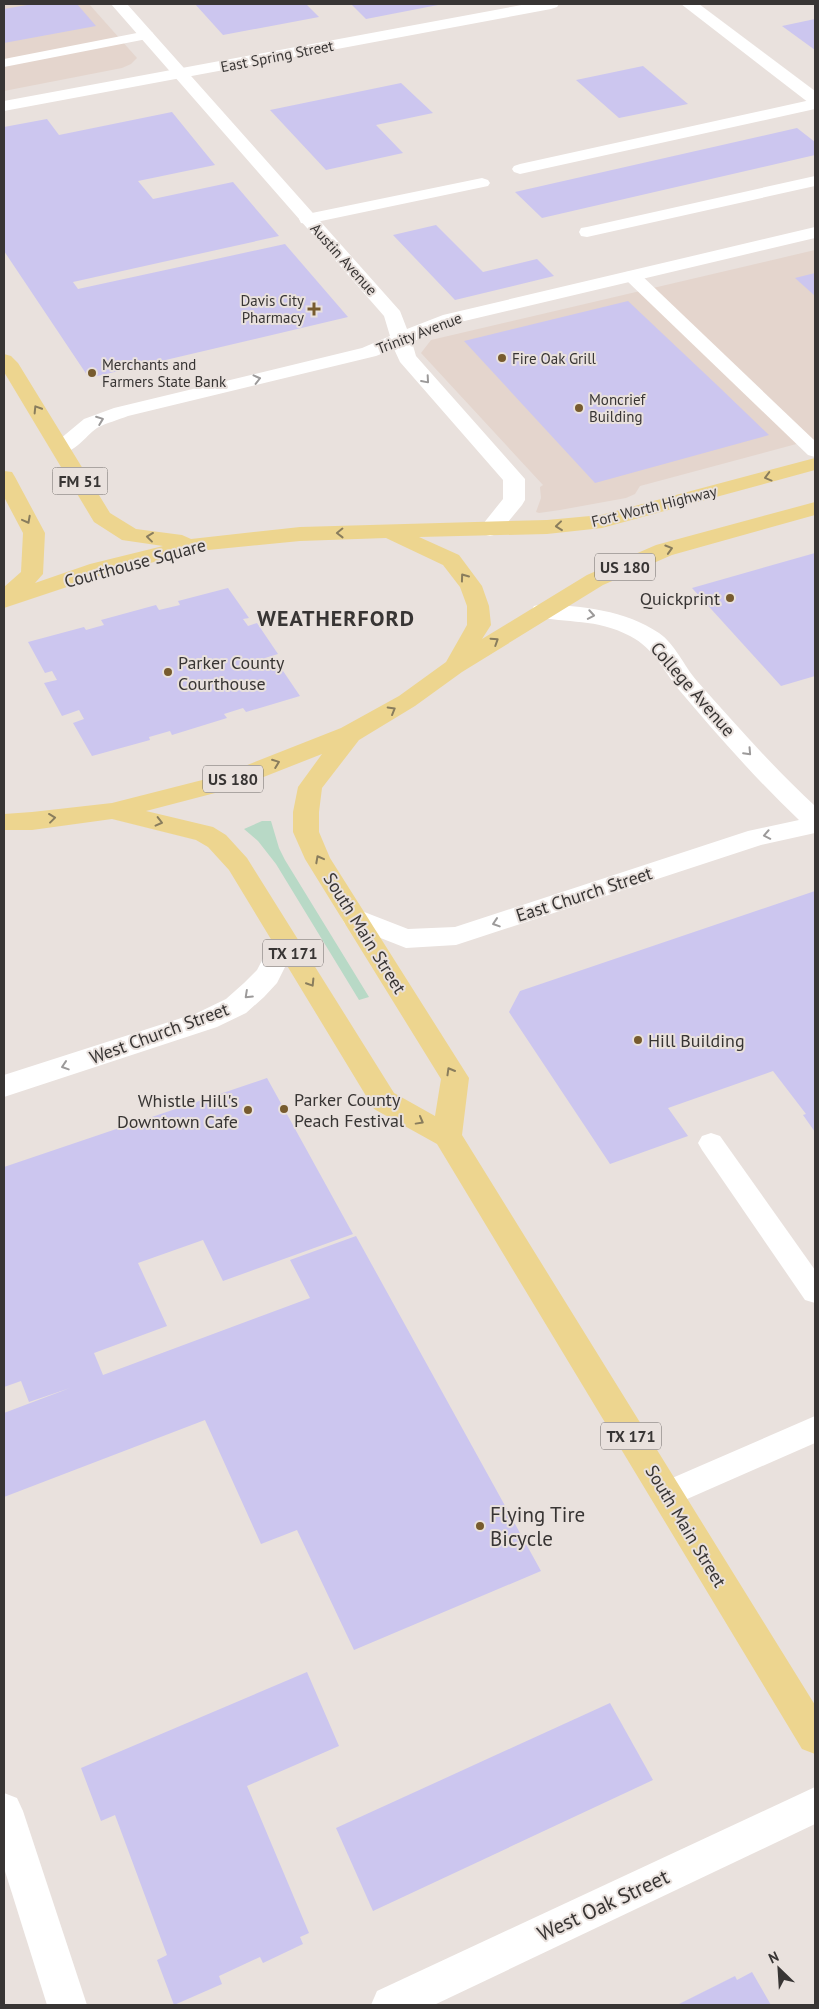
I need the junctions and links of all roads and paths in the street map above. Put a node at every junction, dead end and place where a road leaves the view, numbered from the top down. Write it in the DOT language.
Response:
graph roads {
  1 [pos="119,4"];
  2 [pos="551,4"];
  3 [pos="689,4"];
  4 [pos="147,36"];
  5 [pos="4,63"];
  6 [pos="181,73"];
  7 [pos="815,99"];
  8 [pos="815,104"];
  9 [pos="4,106"];
  10 [pos="520,169"];
  11 [pos="815,181"];
  12 [pos="482,183"];
  13 [pos="307,219"];
  14 [pos="587,232"];
  15 [pos="815,233"];
  16 [pos="632,276"];
  17 [pos="400,339"];
  18 [pos="4,360"];
  19 [pos="61,448"];
  20 [pos="815,451"];
  21 [pos="815,464"];
  22 [pos="4,477"];
  23 [pos="815,508"];
  24 [pos="490,530"];
  25 [pos="389,532"];
  26 [pos="198,544"];
  27 [pos="4,600"];
  28 [pos="542,611"];
  29 [pos="454,667"];
  30 [pos="350,734"];
  31 [pos="112,811"];
  32 [pos="815,820"];
  33 [pos="4,822"];
  34 [pos="815,825"];
  35 [pos="354,917"];
  36 [pos="285,941"];
  37 [pos="4,1086"];
  38 [pos="447,1136"];
  39 [pos="711,1143"];
  40 [pos="811,1279"];
  41 [pos="815,1429"];
  42 [pos="667,1494"];
  43 [pos="815,1738"];
  44 [pos="815,1805"];
  45 [pos="4,1811"];
  46 [pos="66,2005"];
  47 [pos="391,2005"];
  1 -- 4 [label="street, Austin Avenue"];
  2 -- 6 [label="street, East Spring Street"];
  3 -- 7 [label="street"];
  4 -- 5 [label="lane"];
  4 -- 6 [label="street, Austin Avenue"];
  6 -- 9 [label="street, East Spring Street"];
  6 -- 13 [label="street, Austin Avenue"];
  8 -- 10 [label="lane"];
  11 -- 14 [label="lane"];
  12 -- 13 [label="lane"];
  13 -- 17 [label="street, Austin Avenue"];
  15 -- 16 [label="street, Trinity Avenue"];
  16 -- 17 [label="street, Trinity Avenue"];
  16 -- 20 [label="lane"];
  19 -- 17 [label="street, Trinity Avenue, one-way"];
  17 -- 24 [label="street, Austin Avenue, one-way"];
  19 -- 18 [label="main road, FM 51, one-way"];
  26 -- 19 [label="main road, FM 51, one-way"];
  21 -- 24 [label="main road, Fort Worth Highway, one-way"];
  22 -- 27 [label="main road, one-way"];
  28 -- 23 [label="main road, US 180, one-way"];
  24 -- 25 [label="main road, Fort Worth Highway"];
  25 -- 26 [label="main road, Courthouse Square, one-way"];
  29 -- 25 [label="main road, one-way"];
  26 -- 27 [label="main road, Courthouse Square"];
  29 -- 28 [label="main road, US 180, one-way"];
  28 -- 32 [label="street, College Avenue, one-way"];
  30 -- 29 [label="main road, US 180, one-way"];
  31 -- 30 [label="main road, US 180, one-way"];
  35 -- 30 [label="main road, South Main Street, one-way"];
  33 -- 31 [label="main road, US 180, one-way"];
  31 -- 36 [label="main road, South Main Street / TX 171, one-way"];
  34 -- 35 [label="street, East Church Street, one-way"];
  38 -- 35 [label="main road, South Main Street, one-way"];
  36 -- 37 [label="street, West Church Street, one-way"];
  36 -- 38 [label="main road, South Main Street / TX 171, one-way"];
  38 -- 42 [label="main road, South Main Street / TX 171"];
  39 -- 40 [label="lane"];
  41 -- 42 [label="lane"];
  42 -- 43 [label="main road, South Main Street / TX 171"];
  44 -- 47 [label="street, West Oak Street"];
  45 -- 46 [label="street"];
}
